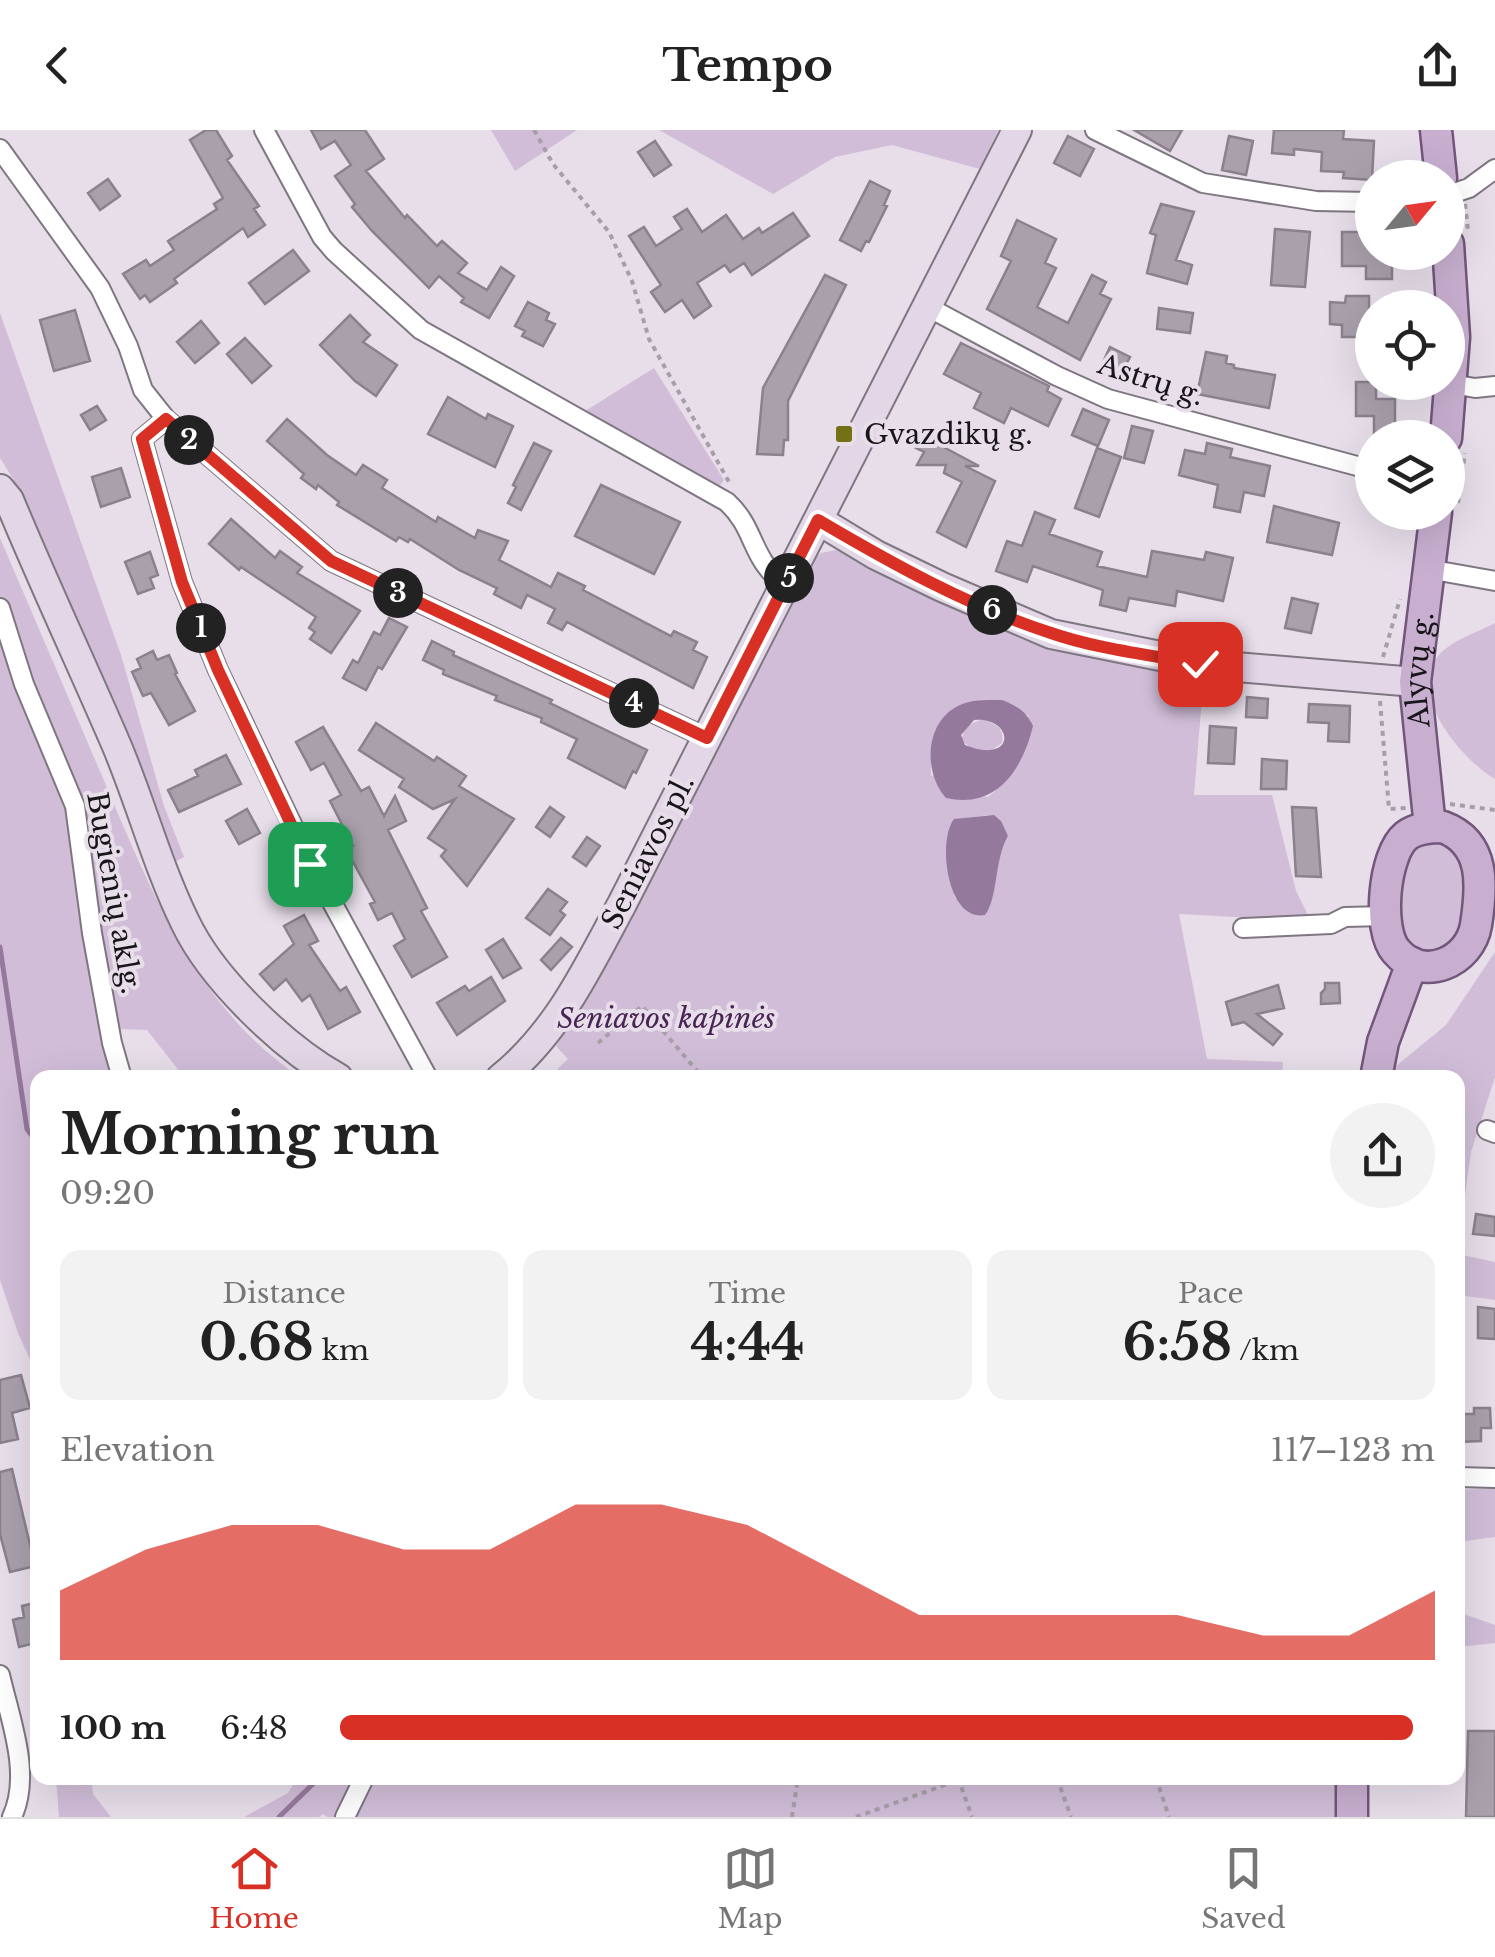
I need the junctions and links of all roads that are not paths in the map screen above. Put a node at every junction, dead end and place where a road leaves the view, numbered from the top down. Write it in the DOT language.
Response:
graph roads {
  1 [pos="264,130"];
  2 [pos="1017,130"];
  3 [pos="1094,130"];
  4 [pos="1436,130"];
  5 [pos="0,149"];
  6 [pos="1439,160"];
  7 [pos="1495,168"];
  8 [pos="1465,189"];
  9 [pos="1355,201"];
  10 [pos="926,306"];
  11 [pos="1465,386"];
  12 [pos="1495,386"];
  13 [pos="166,419"];
  14 [pos="1355,465"];
  15 [pos="0,489"];
  16 [pos="818,520"];
  17 [pos="1433,530"];
  18 [pos="1428,569"];
  19 [pos="1495,580"];
  20 [pos="785,584"];
  21 [pos="0,608"];
  22 [pos="1415,682"];
  23 [pos="707,738"];
  24 [pos="1430,827"];
  25 [pos="1486,854"];
  26 [pos="1385,916"];
  27 [pos="1244,928"];
  28 [pos="1412,963"];
  29 [pos="120,1070"];
  30 [pos="326,1070"];
  31 [pos="424,1070"];
  32 [pos="510,1070"];
  33 [pos="1378,1070"];
  34 [pos="1465,1477"];
  35 [pos="1495,1478"];
  36 [pos="0,1674"];
  37 [pos="361,1785"];
  38 [pos="1352,1785"];
  39 [pos="12,1817"];
  40 [pos="346,1817"];
  41 [pos="1352,1817"];
  1 -- 20 [label="street"];
  2 -- 10 [label="main road, Seniavos pl."];
  3 -- 9 [label="street"];
  4 -- 6 [label="main road"];
  5 -- 13 [label="street"];
  7 -- 8 [label="street"];
  10 -- 14 [label="street, Astrų g."];
  10 -- 16 [label="main road, Seniavos pl."];
  11 -- 12 [label="street"];
  13 -- 23 [label="street"];
  13 -- 31 [label="street"];
  15 -- 30 [label="main road"];
  16 -- 20 [label="main road, Seniavos pl."];
  16 -- 22 [label="main road"];
  17 -- 18 [label="main road, Alyvų g."];
  18 -- 19 [label="street"];
  18 -- 22 [label="main road, Alyvų g."];
  20 -- 23 [label="main road, Seniavos pl."];
  21 -- 29 [label="street, Bugienių aklg."];
  22 -- 24 [label="main road, Alyvų g."];
  23 -- 32 [label="main road, Seniavos pl."];
  24 -- 25 [label="main road"];
  24 -- 26 [label="main road"];
  25 -- 28 [label="main road"];
  26 -- 27 [label="street"];
  26 -- 28 [label="main road"];
  28 -- 33 [label="main road"];
  34 -- 35 [label="street"];
  36 -- 39 [label="street"];
  37 -- 40 [label="street"];
  38 -- 41 [label="main road"];
}
